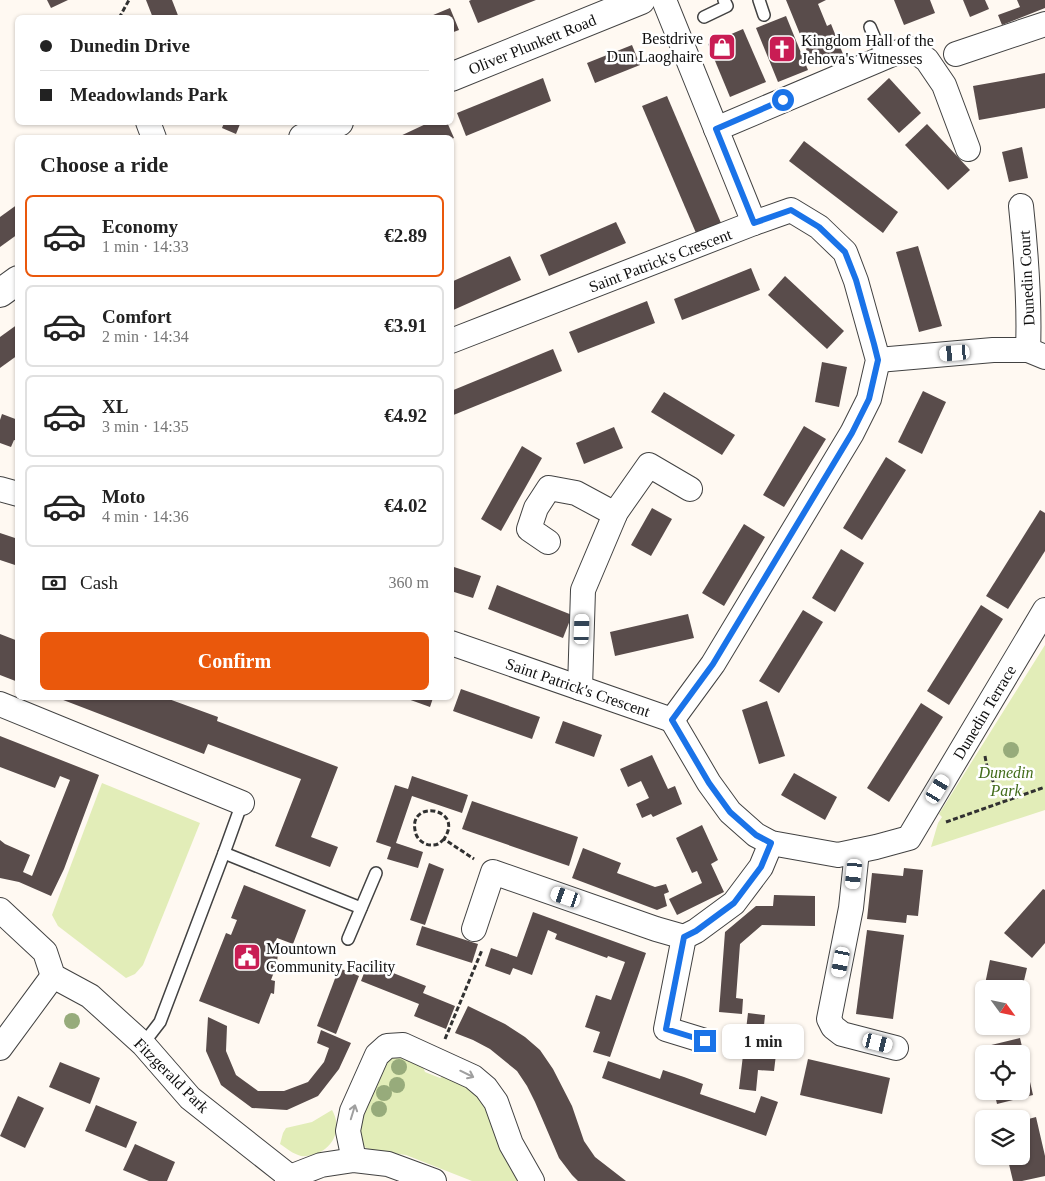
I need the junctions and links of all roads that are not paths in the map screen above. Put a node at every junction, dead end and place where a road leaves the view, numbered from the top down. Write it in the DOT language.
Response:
graph roads {
  1 [pos="641,0"];
  2 [pos="664,0"];
  3 [pos="724,0"];
  4 [pos="758,0"];
  5 [pos="764,15"];
  6 [pos="704,18"];
  7 [pos="1045,24"];
  8 [pos="870,27"];
  9 [pos="956,54"];
  10 [pos="883,58"];
  11 [pos="454,76"];
  12 [pos="333,125"];
  13 [pos="716,129"];
  14 [pos="310,135"];
  15 [pos="968,148"];
  16 [pos="1021,206"];
  17 [pos="754,223"];
  18 [pos="15,282"];
  19 [pos="0,293"];
  20 [pos="454,340"];
  21 [pos="1036,354"];
  22 [pos="878,360"];
  23 [pos="0,489"];
  24 [pos="690,489"];
  25 [pos="15,493"];
  26 [pos="615,514"];
  27 [pos="548,542"];
  28 [pos="1045,610"];
  29 [pos="454,644"];
  30 [pos="580,688"];
  31 [pos="0,704"];
  32 [pos="672,720"];
  33 [pos="242,803"];
  34 [pos="771,843"];
  35 [pos="857,851"];
  36 [pos="224,853"];
  37 [pos="376,873"];
  38 [pos="361,908"];
  39 [pos="0,910"];
  40 [pos="474,929"];
  41 [pos="684,937"];
  42 [pos="348,939"];
  43 [pos="53,976"];
  44 [pos="705,1041"];
  45 [pos="143,1044"];
  46 [pos="0,1048"];
  47 [pos="896,1048"];
  48 [pos="354,1160"];
  49 [pos="289,1179"];
  50 [pos="434,1181"];
  51 [pos="532,1181"];
  1 -- 11 [label="street, Oliver Plunkett Road"];
  2 -- 13 [label="street"];
  3 -- 6 [label="lane"];
  4 -- 5 [label="lane"];
  7 -- 9 [label="street"];
  8 -- 10 [label="lane"];
  10 -- 13 [label="street"];
  10 -- 15 [label="street"];
  12 -- 14 [label="street"];
  13 -- 17 [label="street"];
  16 -- 21 [label="street, Dunedin Court"];
  17 -- 20 [label="street, Saint Patrick's Crescent"];
  17 -- 22 [label="street, Saint Patrick's Crescent"];
  18 -- 19 [label="street"];
  21 -- 22 [label="street"];
  22 -- 32 [label="street, Saint Patrick's Crescent"];
  23 -- 25 [label="street"];
  24 -- 26 [label="street"];
  26 -- 27 [label="street"];
  26 -- 30 [label="street"];
  28 -- 35 [label="street, Dunedin Terrace"];
  29 -- 30 [label="street, Saint Patrick's Crescent"];
  30 -- 32 [label="street, Saint Patrick's Crescent"];
  31 -- 33 [label="street"];
  32 -- 34 [label="street"];
  33 -- 36 [label="lane"];
  34 -- 35 [label="street"];
  34 -- 41 [label="street"];
  35 -- 47 [label="street"];
  36 -- 38 [label="lane"];
  36 -- 45 [label="lane"];
  37 -- 38 [label="lane"];
  38 -- 42 [label="lane"];
  39 -- 43 [label="street"];
  40 -- 41 [label="street"];
  41 -- 44 [label="street"];
  43 -- 45 [label="street, Fitzgerald Park"];
  43 -- 46 [label="street"];
  45 -- 49 [label="street, Fitzgerald Park"];
  48 -- 49 [label="street"];
  48 -- 50 [label="street"];
  48 -- 51 [label="street, one-way"];
}
